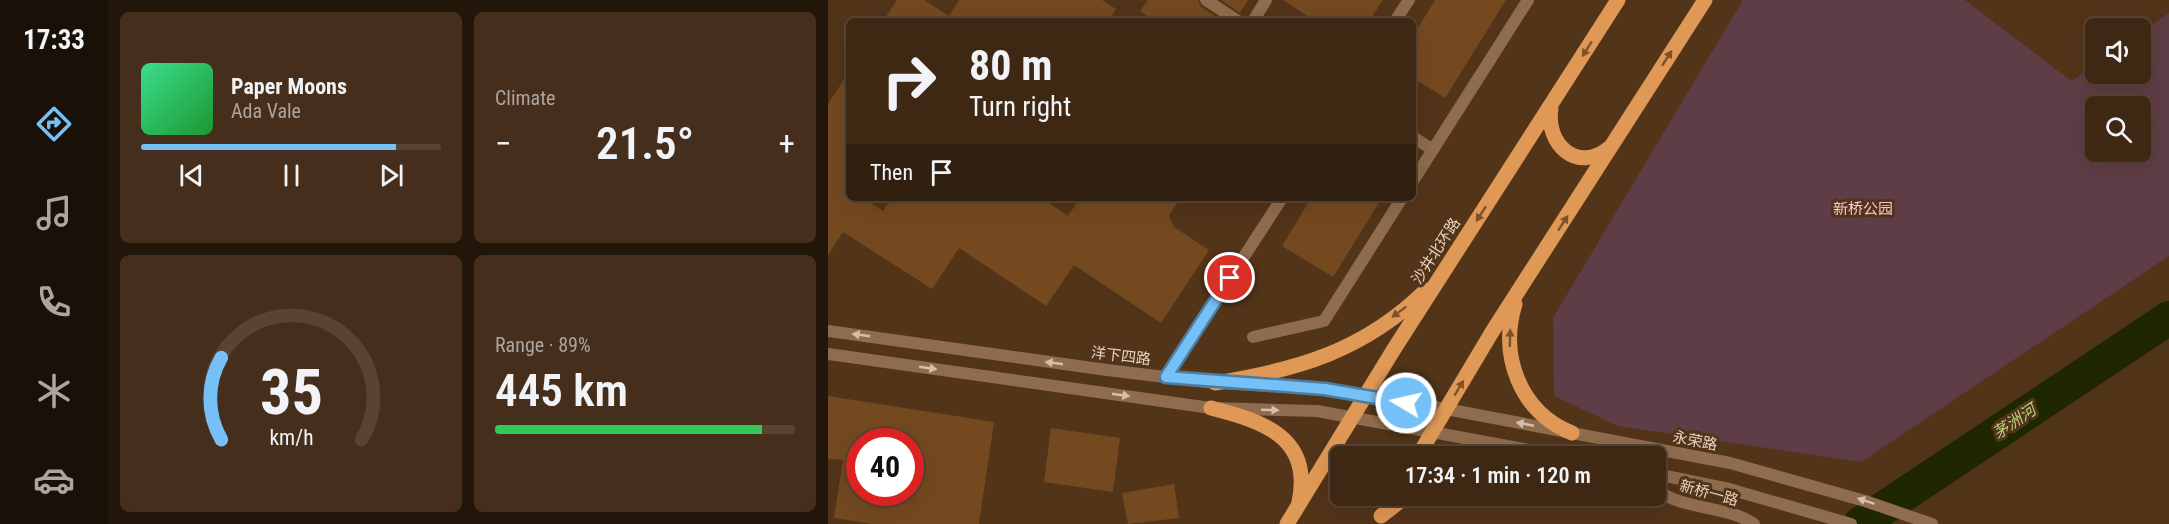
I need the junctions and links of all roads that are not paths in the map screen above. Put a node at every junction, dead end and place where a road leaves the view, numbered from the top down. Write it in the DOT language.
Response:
graph roads {
  1 [pos="1206,0"];
  2 [pos="1266,0"];
  3 [pos="1408,0"];
  4 [pos="1528,0"];
  5 [pos="1618,0"];
  6 [pos="1705,0"];
  7 [pos="1233,18"];
  8 [pos="1255,18"];
  9 [pos="1397,18"];
  10 [pos="1551,105"];
  11 [pos="1416,139"];
  12 [pos="1613,144"];
  13 [pos="1433,150"];
  14 [pos="1416,176"];
  15 [pos="1280,201"];
  16 [pos="1400,201"];
  17 [pos="1443,273"];
  18 [pos="1522,287"];
  19 [pos="828,331"];
  20 [pos="1253,337"];
  21 [pos="828,354"];
  22 [pos="1166,377"];
  23 [pos="1215,382"];
  24 [pos="1365,396"];
  25 [pos="1211,408"];
  26 [pos="1446,409"];
  27 [pos="1352,417"];
  28 [pos="1432,432"];
  29 [pos="1572,433"];
  30 [pos="1424,446"];
  31 [pos="1508,446"];
  32 [pos="1666,476"];
  33 [pos="1666,496"];
  34 [pos="1298,506"];
  35 [pos="1387,506"];
  36 [pos="1395,506"];
  37 [pos="1379,520"];
  38 [pos="1926,522"];
  39 [pos="1287,524"];
  40 [pos="1754,524"];
  41 [pos="1851,524"];
  1 -- 7 [label="street"];
  2 -- 8 [label="street"];
  3 -- 9 [label="street"];
  4 -- 13 [label="street"];
  5 -- 10 [label="main road, 沙井北环路, one-way"];
  12 -- 6 [label="main road, one-way"];
  10 -- 12 [label="main road"];
  10 -- 17 [label="main road, 沙井北环路, one-way"];
  11 -- 13 [label="street"];
  18 -- 12 [label="main road, one-way"];
  13 -- 14 [label="street"];
  15 -- 22 [label="street"];
  16 -- 20 [label="street"];
  17 -- 23 [label="main road, one-way"];
  17 -- 24 [label="main road, 沙井北环路"];
  26 -- 18 [label="main road, one-way"];
  29 -- 18 [label="main road, one-way"];
  22 -- 19 [label="street, 洋下四路, one-way"];
  21 -- 25 [label="street, one-way"];
  22 -- 23 [label="street, 洋下四路"];
  23 -- 24 [label="street, 洋下四路"];
  24 -- 26 [label="street, 洋下四路"];
  24 -- 27 [label="main road, 沙井北环路"];
  25 -- 27 [label="street, one-way"];
  25 -- 34 [label="main road"];
  26 -- 28 [label="main road"];
  29 -- 26 [label="street, 永荣路, one-way"];
  27 -- 28 [label="street"];
  27 -- 34 [label="main road, 沙井北环路"];
  28 -- 30 [label="main road"];
  28 -- 31 [label="street"];
  38 -- 29 [label="street, 永荣路, one-way"];
  32 -- 41 [label="street"];
  33 -- 40 [label="street, 新桥一路"];
  34 -- 39 [label="main road, 沙井北环路"];
  35 -- 37 [label="main road"];
  36 -- 37 [label="main road"];
}
